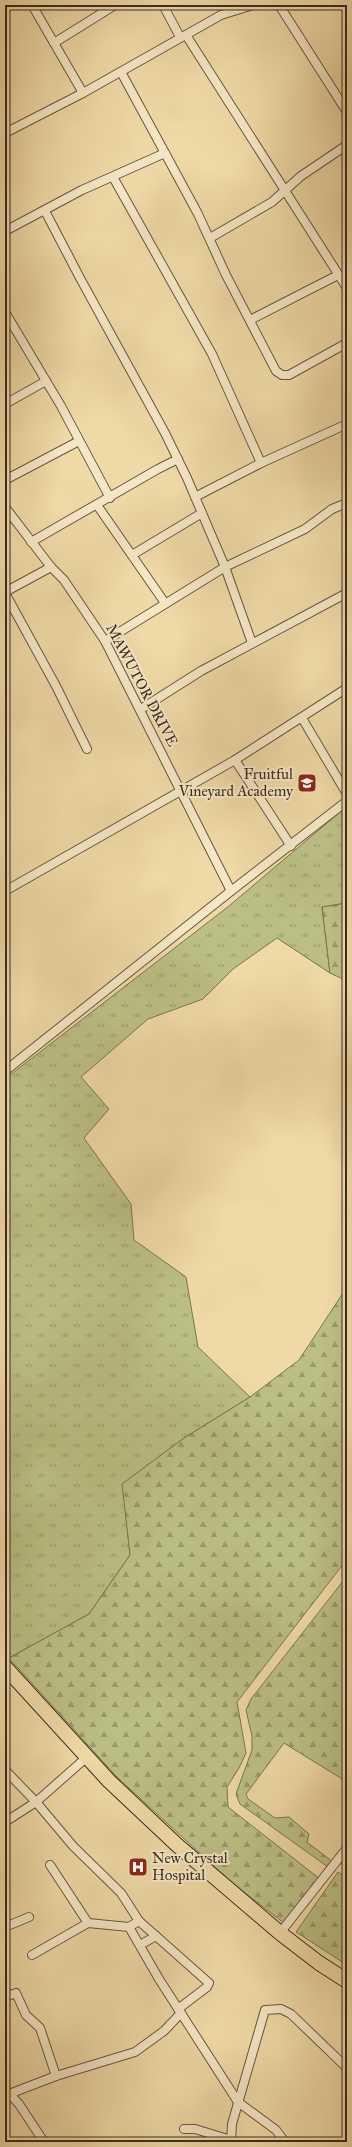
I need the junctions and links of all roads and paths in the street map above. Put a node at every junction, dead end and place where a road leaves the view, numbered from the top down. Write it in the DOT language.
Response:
graph roads {
  1 [pos="32,5"];
  2 [pos="115,5"];
  3 [pos="163,5"];
  4 [pos="253,5"];
  5 [pos="279,5"];
  6 [pos="183,36"];
  7 [pos="54,43"];
  8 [pos="121,72"];
  9 [pos="83,93"];
  10 [pos="347,112"];
  11 [pos="5,133"];
  12 [pos="347,145"];
  13 [pos="165,153"];
  14 [pos="113,177"];
  15 [pos="285,191"];
  16 [pos="46,211"];
  17 [pos="5,231"];
  18 [pos="210,238"];
  19 [pos="338,275"];
  20 [pos="347,288"];
  21 [pos="6,316"];
  22 [pos="250,320"];
  23 [pos="347,343"];
  24 [pos="46,381"];
  25 [pos="5,404"];
  26 [pos="347,424"];
  27 [pos="79,441"];
  28 [pos="178,459"];
  29 [pos="261,463"];
  30 [pos="5,480"];
  31 [pos="195,497"];
  32 [pos="110,498"];
  33 [pos="347,503"];
  34 [pos="97,505"];
  35 [pos="5,507"];
  36 [pos="202,513"];
  37 [pos="31,542"];
  38 [pos="132,555"];
  39 [pos="51,567"];
  40 [pos="225,567"];
  41 [pos="5,592"];
  42 [pos="347,593"];
  43 [pos="165,603"];
  44 [pos="105,641"];
  45 [pos="252,643"];
  46 [pos="347,688"];
  47 [pos="141,709"];
  48 [pos="302,718"];
  49 [pos="87,749"];
  50 [pos="236,760"];
  51 [pos="181,791"];
  52 [pos="347,794"];
  53 [pos="347,801"];
  54 [pos="291,846"];
  55 [pos="5,891"];
  56 [pos="231,891"];
  57 [pos="5,1071"];
  58 [pos="5,1667"];
  59 [pos="87,1757"];
  60 [pos="5,1770"];
  61 [pos="36,1802"];
  62 [pos="5,1822"];
  63 [pos="347,1848"];
  64 [pos="50,1865"];
  65 [pos="29,1918"];
  66 [pos="139,1921"];
  67 [pos="88,1923"];
  68 [pos="5,1927"];
  69 [pos="129,1927"];
  70 [pos="280,1933"];
  71 [pos="156,1936"];
  72 [pos="140,1945"];
  73 [pos="32,1955"];
  74 [pos="347,1981"];
  75 [pos="5,1997"];
  76 [pos="179,2011"];
  77 [pos="347,2068"];
  78 [pos="56,2076"];
  79 [pos="7,2092"];
  80 [pos="238,2102"];
  81 [pos="184,2129"];
  82 [pos="231,2141"];
  83 [pos="44,2142"];
  84 [pos="285,2142"];
  1 -- 7 [label="street"];
  2 -- 7 [label="street"];
  3 -- 6 [label="street"];
  4 -- 6 [label="street"];
  5 -- 10 [label="street"];
  6 -- 8 [label="street"];
  6 -- 15 [label="street"];
  7 -- 9 [label="street"];
  8 -- 9 [label="street"];
  8 -- 13 [label="street"];
  9 -- 11 [label="street"];
  12 -- 15 [label="street"];
  13 -- 14 [label="street"];
  13 -- 18 [label="street"];
  14 -- 16 [label="street"];
  14 -- 29 [label="street"];
  15 -- 18 [label="street"];
  15 -- 19 [label="street"];
  16 -- 17 [label="street"];
  16 -- 28 [label="street"];
  18 -- 22 [label="street"];
  19 -- 20 [label="street"];
  19 -- 22 [label="street"];
  21 -- 24 [label="street"];
  22 -- 23 [label="street"];
  24 -- 25 [label="street"];
  24 -- 27 [label="street"];
  26 -- 29 [label="street"];
  27 -- 30 [label="street"];
  27 -- 32 [label="street"];
  28 -- 31 [label="street"];
  28 -- 32 [label="street"];
  29 -- 31 [label="street"];
  31 -- 36 [label="street"];
  32 -- 34 [label="street"];
  33 -- 40 [label="street"];
  34 -- 37 [label="street"];
  34 -- 38 [label="street"];
  35 -- 37 [label="street, MAWUTOR DRIVE"];
  36 -- 38 [label="street"];
  36 -- 40 [label="street"];
  37 -- 39 [label="street, MAWUTOR DRIVE"];
  38 -- 43 [label="street"];
  39 -- 41 [label="street"];
  39 -- 44 [label="street, MAWUTOR DRIVE"];
  40 -- 43 [label="street"];
  40 -- 45 [label="street"];
  41 -- 49 [label="street"];
  42 -- 45 [label="street"];
  43 -- 44 [label="street"];
  44 -- 47 [label="street, MAWUTOR DRIVE"];
  45 -- 47 [label="street"];
  46 -- 48 [label="street"];
  47 -- 51 [label="street, MAWUTOR DRIVE"];
  48 -- 50 [label="street"];
  48 -- 52 [label="street"];
  50 -- 51 [label="street"];
  50 -- 54 [label="street"];
  51 -- 55 [label="street"];
  51 -- 56 [label="street, MAWUTOR DRIVE"];
  53 -- 54 [label="street"];
  54 -- 56 [label="street"];
  56 -- 57 [label="street"];
  58 -- 59 [label="highway"];
  59 -- 61 [label="street"];
  59 -- 70 [label="highway"];
  60 -- 61 [label="street"];
  61 -- 62 [label="street"];
  61 -- 66 [label="street"];
  63 -- 70 [label="street"];
  64 -- 67 [label="street"];
  65 -- 68 [label="street"];
  66 -- 69 [label="street"];
  66 -- 71 [label="street"];
  67 -- 69 [label="street"];
  67 -- 73 [label="street"];
  69 -- 72 [label="street"];
  70 -- 74 [label="highway"];
  71 -- 72 [label="street"];
  71 -- 76 [label="street"];
  72 -- 76 [label="street"];
  75 -- 78 [label="street"];
  76 -- 78 [label="street"];
  76 -- 80 [label="street"];
  77 -- 80 [label="street"];
  78 -- 79 [label="street"];
  79 -- 83 [label="street"];
  80 -- 82 [label="street"];
  80 -- 84 [label="street"];
  81 -- 82 [label="street"];
}
